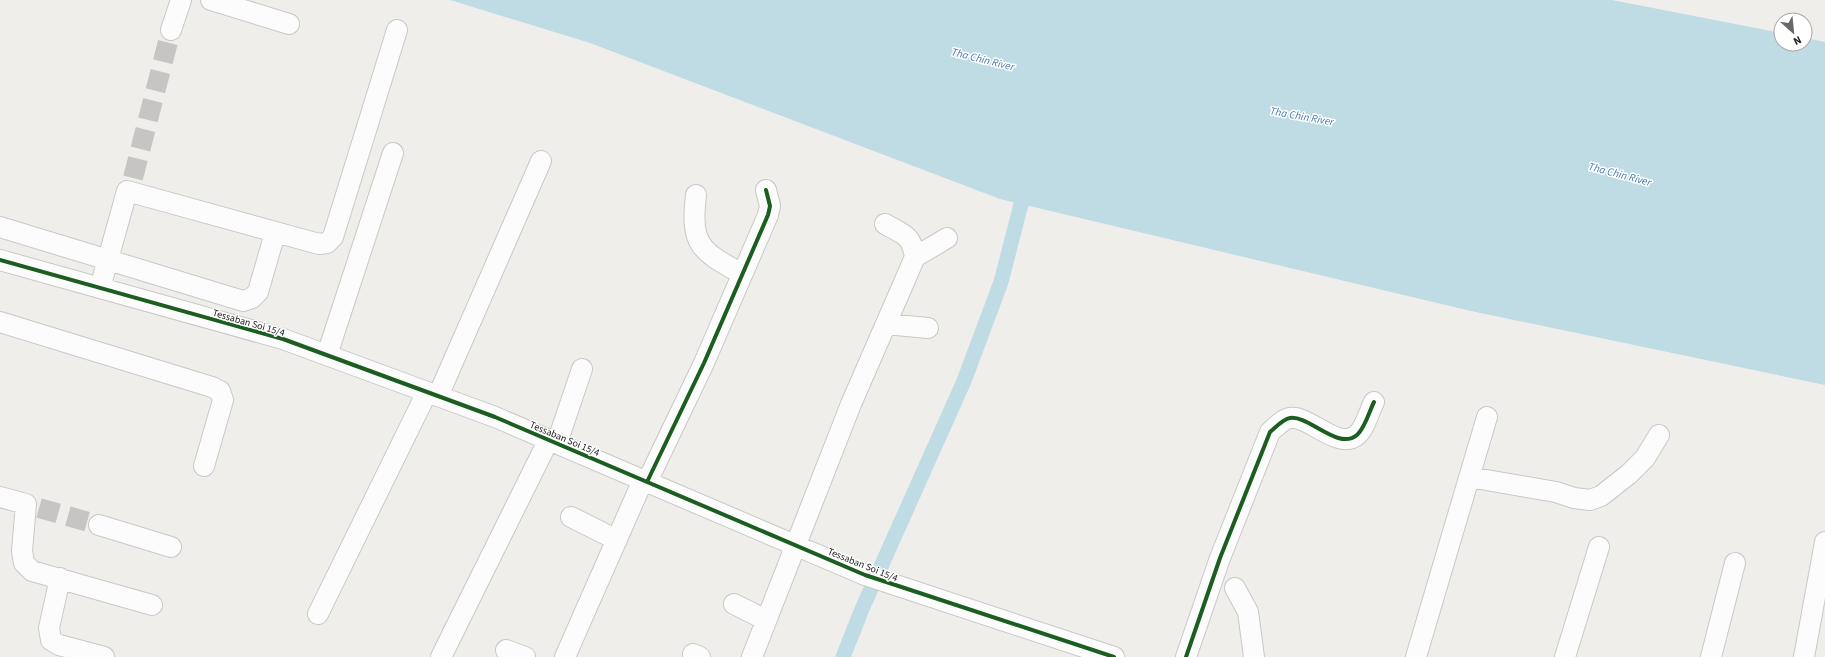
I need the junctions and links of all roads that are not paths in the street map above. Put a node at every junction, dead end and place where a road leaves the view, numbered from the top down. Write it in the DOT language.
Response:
graph roads {
  1 [pos="181,0"];
  2 [pos="211,0"];
  3 [pos="289,24"];
  4 [pos="171,30"];
  5 [pos="397,30"];
  6 [pos="393,153"];
  7 [pos="541,161"];
  8 [pos="766,190"];
  9 [pos="696,195"];
  10 [pos="885,224"];
  11 [pos="0,227"];
  12 [pos="275,233"];
  13 [pos="947,238"];
  14 [pos="915,257"];
  15 [pos="109,260"];
  16 [pos="2,267"];
  17 [pos="742,274"];
  18 [pos="100,288"];
  19 [pos="0,322"];
  20 [pos="886,324"];
  21 [pos="928,328"];
  22 [pos="327,355"];
  23 [pos="582,369"];
  24 [pos="432,394"];
  25 [pos="1374,402"];
  26 [pos="1487,417"];
  27 [pos="1659,435"];
  28 [pos="553,441"];
  29 [pos="204,466"];
  30 [pos="1469,477"];
  31 [pos="645,481"];
  32 [pos="0,497"];
  33 [pos="571,517"];
  34 [pos="99,525"];
  35 [pos="617,540"];
  36 [pos="1825,542"];
  37 [pos="796,544"];
  38 [pos="171,547"];
  39 [pos="1599,548"];
  40 [pos="1735,563"];
  41 [pos="60,578"];
  42 [pos="1235,588"];
  43 [pos="734,604"];
  44 [pos="152,605"];
  45 [pos="318,614"];
  46 [pos="766,620"];
  47 [pos="506,650"];
  48 [pos="104,657"];
  49 [pos="441,657"];
  50 [pos="525,657"];
  51 [pos="565,657"];
  52 [pos="752,657"];
  53 [pos="1114,657"];
  54 [pos="1186,657"];
  55 [pos="1254,657"];
  56 [pos="1416,657"];
  57 [pos="1565,657"];
  58 [pos="1711,657"];
  59 [pos="1804,657"];
  1 -- 4 [label="street"];
  2 -- 3 [label="street"];
  5 -- 12 [label="street"];
  6 -- 22 [label="street"];
  7 -- 24 [label="street"];
  8 -- 17 [label="street"];
  9 -- 17 [label="street"];
  10 -- 14 [label="street"];
  11 -- 15 [label="street"];
  12 -- 15 [label="street"];
  12 -- 15 [label="street"];
  13 -- 14 [label="street"];
  14 -- 20 [label="street"];
  15 -- 18 [label="street"];
  16 -- 18 [label="street, Tessaban Soi 15/4"];
  17 -- 31 [label="street"];
  18 -- 22 [label="street, Tessaban Soi 15/4"];
  19 -- 29 [label="street"];
  20 -- 21 [label="street"];
  20 -- 37 [label="street"];
  22 -- 24 [label="street, Tessaban Soi 15/4"];
  23 -- 28 [label="street"];
  24 -- 28 [label="street, Tessaban Soi 15/4"];
  24 -- 45 [label="street"];
  25 -- 54 [label="street"];
  26 -- 30 [label="street"];
  27 -- 30 [label="street"];
  28 -- 31 [label="street, Tessaban Soi 15/4"];
  28 -- 49 [label="street"];
  30 -- 56 [label="street"];
  31 -- 35 [label="street"];
  31 -- 37 [label="street, Tessaban Soi 15/4"];
  32 -- 41 [label="street"];
  33 -- 35 [label="street"];
  34 -- 38 [label="street"];
  35 -- 51 [label="street"];
  36 -- 59 [label="street"];
  37 -- 46 [label="street"];
  37 -- 53 [label="street, Tessaban Soi 15/4"];
  39 -- 57 [label="street"];
  40 -- 58 [label="street"];
  41 -- 44 [label="street"];
  41 -- 48 [label="street"];
  42 -- 55 [label="street"];
  43 -- 46 [label="street"];
  46 -- 52 [label="street"];
  47 -- 50 [label="street"];
}
